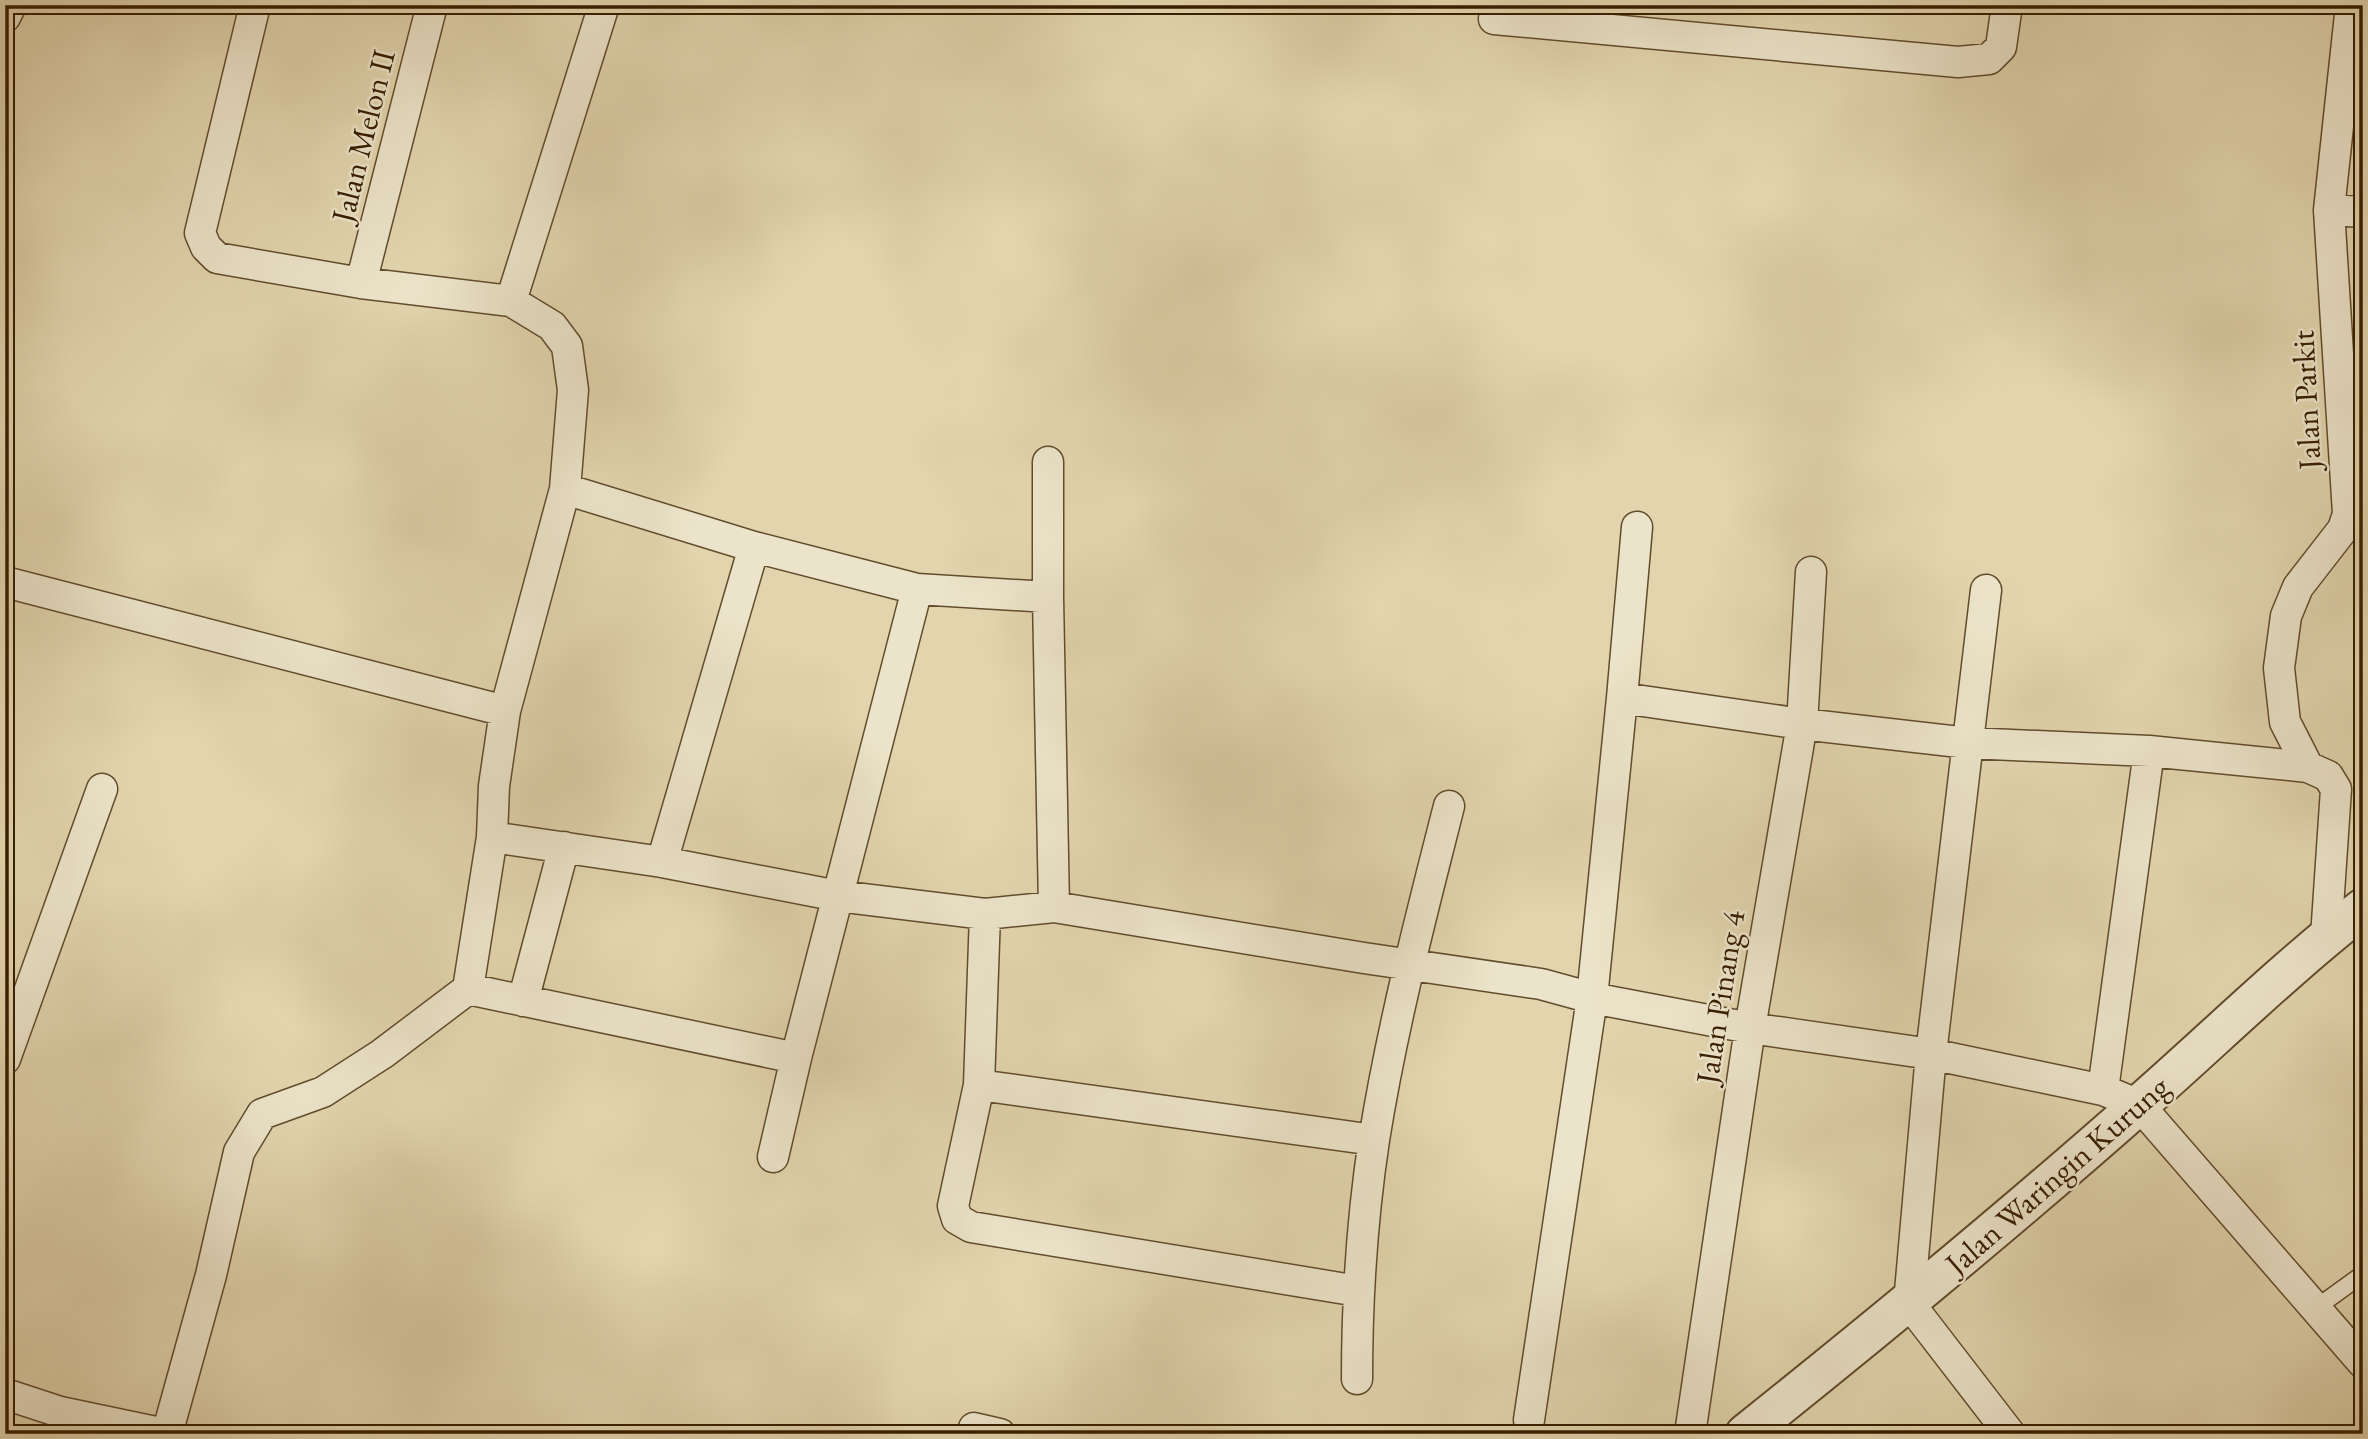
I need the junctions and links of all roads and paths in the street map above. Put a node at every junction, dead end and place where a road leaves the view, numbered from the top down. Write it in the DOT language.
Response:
graph roads {
  1 [pos="11,5"];
  2 [pos="255,5"];
  3 [pos="432,5"];
  4 [pos="604,5"];
  5 [pos="2007,5"];
  6 [pos="2351,5"];
  7 [pos="5,17"];
  8 [pos="1494,19"];
  9 [pos="2329,210"];
  10 [pos="2363,212"];
  11 [pos="361,283"];
  12 [pos="511,302"];
  13 [pos="1048,463"];
  14 [pos="565,489"];
  15 [pos="1637,527"];
  16 [pos="754,547"];
  17 [pos="1811,572"];
  18 [pos="5,582"];
  19 [pos="917,589"];
  20 [pos="1986,590"];
  21 [pos="1048,597"];
  22 [pos="1622,698"];
  23 [pos="505,711"];
  24 [pos="1802,724"];
  25 [pos="1968,743"];
  26 [pos="2149,751"];
  27 [pos="2308,767"];
  28 [pos="102,789"];
  29 [pos="1449,806"];
  30 [pos="492,837"];
  31 [pos="564,847"];
  32 [pos="662,862"];
  33 [pos="838,896"];
  34 [pos="1054,907"];
  35 [pos="2363,908"];
  36 [pos="985,914"];
  37 [pos="2326,937"];
  38 [pos="1410,964"];
  39 [pos="468,989"];
  40 [pos="1592,998"];
  41 [pos="523,1001"];
  42 [pos="1750,1028"];
  43 [pos="1931,1054"];
  44 [pos="796,1058"];
  45 [pos="5,1059"];
  46 [pos="979,1085"];
  47 [pos="2103,1090"];
  48 [pos="2139,1105"];
  49 [pos="1374,1140"];
  50 [pos="773,1157"];
  51 [pos="2363,1274"];
  52 [pos="1358,1291"];
  53 [pos="1909,1303"];
  54 [pos="2316,1308"];
  55 [pos="2363,1363"];
  56 [pos="1357,1379"];
  57 [pos="5,1394"];
  58 [pos="1529,1420"];
  59 [pos="113,1429"];
  60 [pos="166,1434"];
  61 [pos="1690,1434"];
  62 [pos="1745,1434"];
  63 [pos="2010,1434"];
  1 -- 7 [label="street"];
  2 -- 11 [label="street"];
  3 -- 11 [label="street, Jalan Melon II"];
  4 -- 12 [label="street"];
  5 -- 8 [label="street"];
  6 -- 9 [label="street, Jalan Parkit"];
  9 -- 10 [label="street"];
  9 -- 27 [label="street, Jalan Parkit"];
  11 -- 12 [label="street"];
  12 -- 14 [label="street"];
  13 -- 21 [label="street"];
  14 -- 16 [label="street"];
  14 -- 23 [label="street"];
  15 -- 22 [label="street"];
  16 -- 19 [label="street"];
  16 -- 32 [label="street"];
  17 -- 24 [label="street, Jalan Pinang 4"];
  18 -- 23 [label="street"];
  19 -- 21 [label="street"];
  19 -- 33 [label="street"];
  20 -- 25 [label="street"];
  21 -- 34 [label="street"];
  22 -- 24 [label="street"];
  22 -- 40 [label="street"];
  23 -- 30 [label="street"];
  24 -- 25 [label="street"];
  24 -- 42 [label="street, Jalan Pinang 4"];
  25 -- 26 [label="street"];
  25 -- 43 [label="street"];
  26 -- 27 [label="street"];
  26 -- 47 [label="street"];
  27 -- 37 [label="street"];
  28 -- 45 [label="street"];
  29 -- 38 [label="street"];
  30 -- 31 [label="street"];
  30 -- 39 [label="street"];
  31 -- 32 [label="street"];
  31 -- 41 [label="street"];
  32 -- 33 [label="street"];
  33 -- 36 [label="street"];
  33 -- 44 [label="street"];
  34 -- 36 [label="street"];
  34 -- 38 [label="street"];
  35 -- 37 [label="street, Jalan Waringin Kurung"];
  36 -- 46 [label="street"];
  37 -- 48 [label="street, Jalan Waringin Kurung"];
  38 -- 40 [label="street"];
  38 -- 49 [label="street"];
  39 -- 41 [label="street"];
  39 -- 60 [label="street"];
  40 -- 42 [label="street"];
  40 -- 58 [label="street"];
  41 -- 44 [label="street"];
  42 -- 43 [label="street"];
  42 -- 61 [label="street, Jalan Pinang 4"];
  43 -- 47 [label="street"];
  43 -- 53 [label="street"];
  44 -- 50 [label="street"];
  46 -- 49 [label="street"];
  46 -- 52 [label="street"];
  47 -- 48 [label="street"];
  48 -- 53 [label="street, Jalan Waringin Kurung"];
  48 -- 54 [label="street"];
  49 -- 52 [label="street"];
  51 -- 54 [label="lane"];
  52 -- 56 [label="street"];
  53 -- 62 [label="street, Jalan Waringin Kurung"];
  53 -- 63 [label="street"];
  54 -- 55 [label="street"];
  57 -- 59 [label="street"];
  59 -- 60 [label="street"];
}
